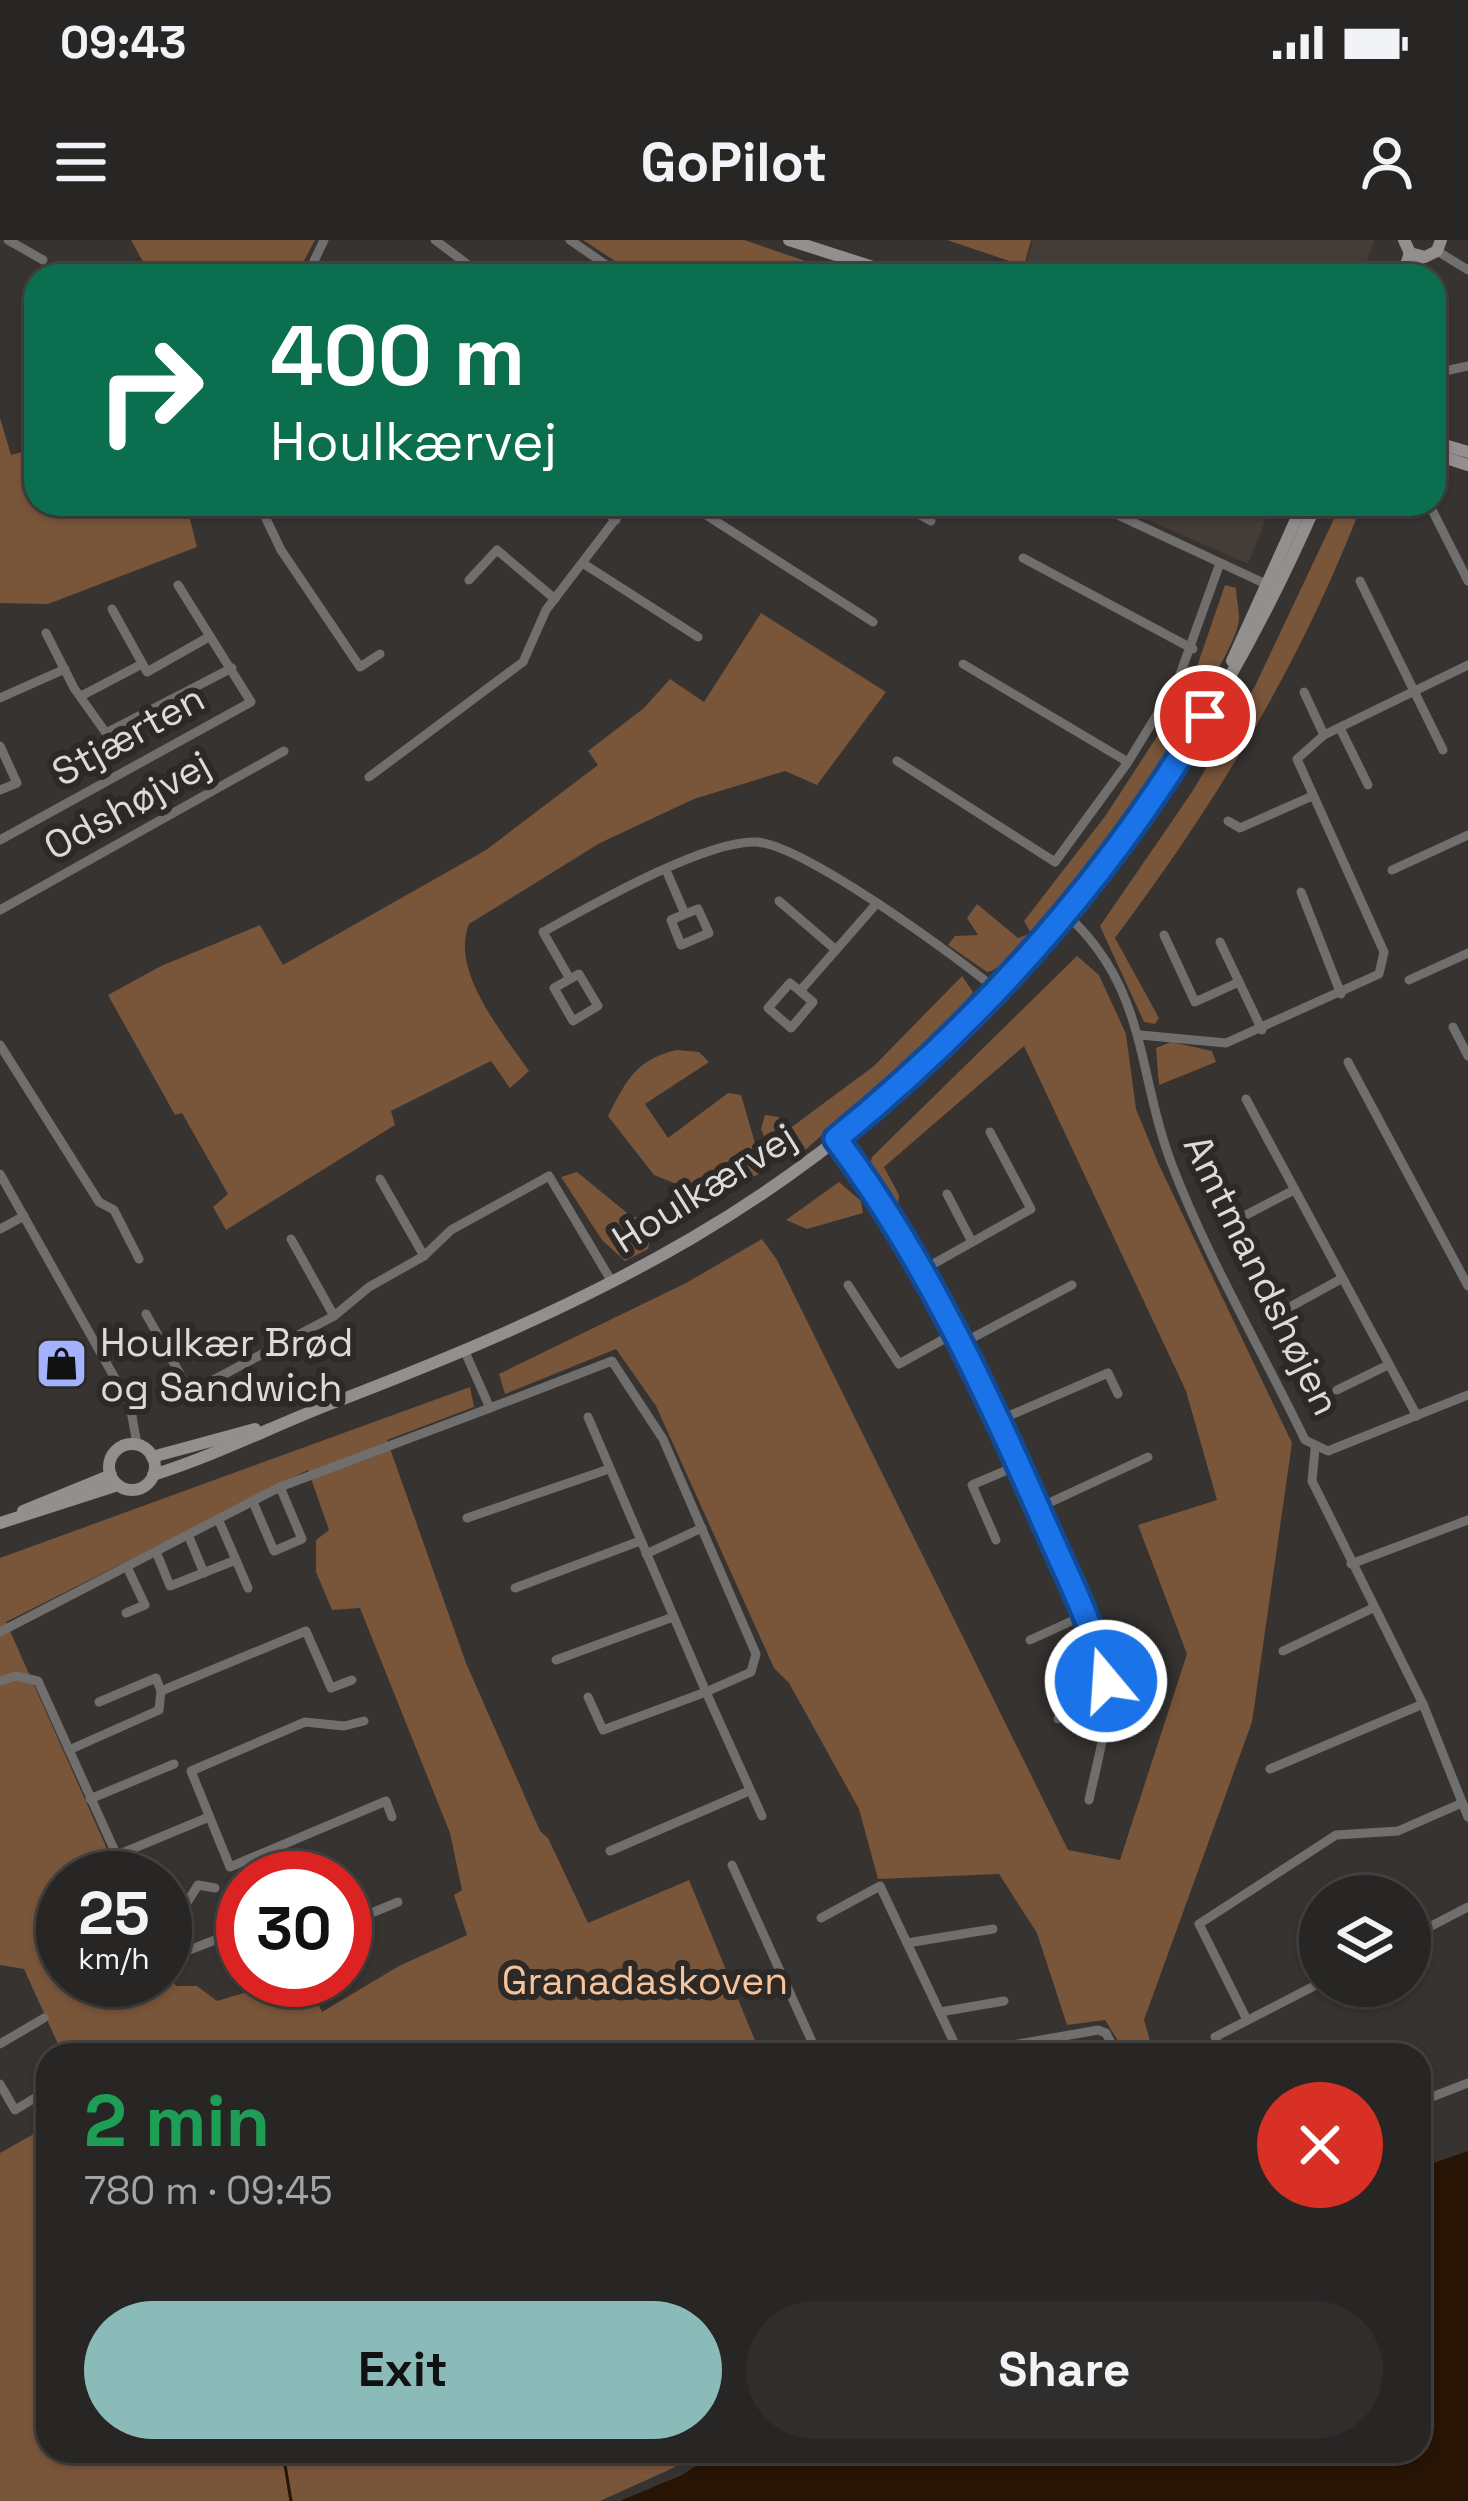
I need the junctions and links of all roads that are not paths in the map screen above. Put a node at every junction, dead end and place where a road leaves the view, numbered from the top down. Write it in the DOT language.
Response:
graph roads {
  1 [pos="8,240"];
  2 [pos="435,240"];
  3 [pos="570,240"];
  4 [pos="789,240"];
  5 [pos="1439,245"];
  6 [pos="1412,250"];
  7 [pos="43,260"];
  8 [pos="467,264"];
  9 [pos="605,264"];
  10 [pos="864,264"];
  11 [pos="1468,270"];
  12 [pos="265,516"];
  13 [pos="611,516"];
  14 [pos="619,516"];
  15 [pos="708,516"];
  16 [pos="924,516"];
  17 [pos="1120,516"];
  18 [pos="1300,516"];
  19 [pos="1310,516"];
  20 [pos="1436,516"];
  21 [pos="616,520"];
  22 [pos="931,520"];
  23 [pos="1023,558"];
  24 [pos="1220,563"];
  25 [pos="584,564"];
  26 [pos="1465,567"];
  27 [pos="469,580"];
  28 [pos="1468,580"];
  29 [pos="1360,581"];
  30 [pos="178,586"];
  31 [pos="1274,588"];
  32 [pos="555,599"];
  33 [pos="112,609"];
  34 [pos="873,622"];
  35 [pos="46,633"];
  36 [pos="698,637"];
  37 [pos="207,638"];
  38 [pos="1193,649"];
  39 [pos="380,654"];
  40 [pos="142,664"];
  41 [pos="963,664"];
  42 [pos="1468,665"];
  43 [pos="232,668"];
  44 [pos="65,669"];
  45 [pos="1417,689"];
  46 [pos="1304,692"];
  47 [pos="83,695"];
  48 [pos="0,698"];
  49 [pos="1340,728"];
  50 [pos="1324,735"];
  51 [pos="0,746"];
  52 [pos="1443,750"];
  53 [pos="284,752"];
  54 [pos="897,761"];
  55 [pos="1128,762"];
  56 [pos="369,776"];
  57 [pos="1368,785"];
  58 [pos="0,790"];
  59 [pos="1310,796"];
  60 [pos="1228,820"];
  61 [pos="1468,835"];
  62 [pos="0,839"];
  63 [pos="666,870"];
  64 [pos="1392,870"];
  65 [pos="1301,892"];
  66 [pos="779,901"];
  67 [pos="877,903"];
  68 [pos="0,910"];
  69 [pos="685,914"];
  70 [pos="1066,914"];
  71 [pos="1164,935"];
  72 [pos="1220,942"];
  73 [pos="836,950"];
  74 [pos="1468,953"];
  75 [pos="570,979"];
  76 [pos="1409,980"];
  77 [pos="1239,982"];
  78 [pos="800,992"];
  79 [pos="999,992"];
  80 [pos="1341,994"];
  81 [pos="1453,1027"];
  82 [pos="1262,1030"];
  83 [pos="1140,1035"];
  84 [pos="0,1045"];
  85 [pos="1468,1056"];
  86 [pos="1348,1062"];
  87 [pos="1246,1099"];
  88 [pos="990,1132"];
  89 [pos="836,1139"];
  90 [pos="0,1174"];
  91 [pos="380,1179"];
  92 [pos="1292,1190"];
  93 [pos="947,1194"];
  94 [pos="1246,1215"];
  95 [pos="24,1216"];
  96 [pos="0,1229"];
  97 [pos="291,1239"];
  98 [pos="973,1242"];
  99 [pos="424,1256"];
  100 [pos="140,1259"];
  101 [pos="919,1272"];
  102 [pos="1341,1279"];
  103 [pos="612,1282"];
  104 [pos="848,1285"];
  105 [pos="1072,1285"];
  106 [pos="1468,1286"];
  107 [pos="1290,1307"];
  108 [pos="146,1314"];
  109 [pos="334,1316"];
  110 [pos="953,1334"];
  111 [pos="959,1345"];
  112 [pos="465,1352"];
  113 [pos="1388,1365"];
  114 [pos="1337,1390"];
  115 [pos="1118,1394"];
  116 [pos="1468,1395"];
  117 [pos="490,1408"];
  118 [pos="299,1416"];
  119 [pos="1417,1416"];
  120 [pos="588,1417"];
  121 [pos="998,1421"];
  122 [pos="137,1444"];
  123 [pos="1315,1449"];
  124 [pos="152,1457"];
  125 [pos="1148,1457"];
  126 [pos="1019,1465"];
  127 [pos="609,1469"];
  128 [pos="153,1474"];
  129 [pos="114,1480"];
  130 [pos="280,1487"];
  131 [pos="253,1502"];
  132 [pos="1038,1508"];
  133 [pos="467,1518"];
  134 [pos="1468,1520"];
  135 [pos="219,1521"];
  136 [pos="0,1523"];
  137 [pos="702,1528"];
  138 [pos="189,1537"];
  139 [pos="640,1540"];
  140 [pos="996,1540"];
  141 [pos="157,1554"];
  142 [pos="646,1554"];
  143 [pos="236,1560"];
  144 [pos="1351,1564"];
  145 [pos="128,1569"];
  146 [pos="204,1573"];
  147 [pos="248,1588"];
  148 [pos="515,1588"];
  149 [pos="1373,1608"];
  150 [pos="126,1613"];
  151 [pos="1085,1615"];
  152 [pos="673,1617"];
  153 [pos="0,1632"];
  154 [pos="1030,1640"];
  155 [pos="1283,1652"];
  156 [pos="556,1660"];
  157 [pos="352,1681"];
  158 [pos="0,1682"];
  159 [pos="161,1691"];
  160 [pos="706,1691"];
  161 [pos="588,1697"];
  162 [pos="1107,1700"];
  163 [pos="99,1702"];
  164 [pos="1423,1704"];
  165 [pos="1058,1719"];
  166 [pos="364,1721"];
  167 [pos="69,1750"];
  168 [pos="174,1764"];
  169 [pos="1270,1769"];
  170 [pos="749,1791"];
  171 [pos="90,1799"];
  172 [pos="1089,1800"];
  173 [pos="1462,1803"];
  174 [pos="209,1816"];
  175 [pos="762,1816"];
  176 [pos="392,1817"];
  177 [pos="1468,1817"];
  178 [pos="114,1851"];
  179 [pos="128,1851"];
  180 [pos="610,1851"];
  181 [pos="732,1865"];
  182 [pos="215,1888"];
  183 [pos="192,1894"];
  184 [pos="398,1902"];
  185 [pos="1468,1907"];
  186 [pos="372,1913"];
  187 [pos="821,1918"];
  188 [pos="1431,1926"];
  189 [pos="993,1929"];
  190 [pos="907,1943"];
  191 [pos="1299,1994"];
  192 [pos="1004,2001"];
  193 [pos="940,2012"];
  194 [pos="44,2018"];
  195 [pos="1247,2020"];
  196 [pos="813,2043"];
  197 [pos="953,2043"];
  198 [pos="1022,2043"];
  199 [pos="1111,2043"];
  200 [pos="1217,2043"];
  201 [pos="0,2044"];
  202 [pos="1468,2083"];
  203 [pos="0,2084"];
  204 [pos="36,2097"];
  205 [pos="1431,2097"];
  206 [pos="5,2103"];
  1 -- 7 [label="street"];
  2 -- 8 [label="street"];
  3 -- 9 [label="street"];
  4 -- 10 [label="street"];
  5 -- 6 [label="street"];
  5 -- 11 [label="street"];
  12 -- 39 [label="street"];
  13 -- 21 [label="street"];
  14 -- 21 [label="street"];
  15 -- 34 [label="street"];
  16 -- 22 [label="street"];
  17 -- 24 [label="street"];
  18 -- 31 [label="street, Houlkærvej"];
  19 -- 31 [label="street, Houlkærvej"];
  20 -- 26 [label="street"];
  21 -- 25 [label="street"];
  23 -- 38 [label="street"];
  24 -- 31 [label="street"];
  24 -- 38 [label="street"];
  25 -- 32 [label="street"];
  25 -- 36 [label="street"];
  26 -- 28 [label="street"];
  27 -- 32 [label="street"];
  29 -- 45 [label="street"];
  30 -- 37 [label="street, Stjærten"];
  31 -- 70 [label="street, Houlkærvej"];
  32 -- 56 [label="street"];
  33 -- 40 [label="street, Stjærten"];
  35 -- 44 [label="street, Stjærten"];
  37 -- 40 [label="street, Stjærten"];
  37 -- 43 [label="street, Stjærten"];
  38 -- 55 [label="street"];
  40 -- 47 [label="street, Stjærten"];
  41 -- 55 [label="street"];
  42 -- 45 [label="street"];
  43 -- 47 [label="street, Stjærten"];
  43 -- 62 [label="street, Stjærten"];
  44 -- 47 [label="street, Stjærten"];
  44 -- 48 [label="street"];
  45 -- 49 [label="street"];
  45 -- 52 [label="street"];
  46 -- 50 [label="street"];
  49 -- 50 [label="street"];
  49 -- 57 [label="street"];
  50 -- 59 [label="street"];
  51 -- 58 [label="street, Stjærten"];
  53 -- 68 [label="street, Odshøjvej"];
  54 -- 55 [label="street"];
  59 -- 60 [label="street"];
  59 -- 80 [label="street"];
  61 -- 64 [label="street"];
  63 -- 67 [label="street"];
  63 -- 69 [label="street"];
  63 -- 75 [label="street"];
  65 -- 80 [label="street"];
  66 -- 73 [label="street"];
  67 -- 73 [label="street"];
  67 -- 79 [label="street"];
  70 -- 79 [label="street, Houlkærvej"];
  70 -- 83 [label="street, Amtmandshøjen"];
  71 -- 77 [label="street"];
  72 -- 77 [label="street"];
  73 -- 78 [label="street"];
  74 -- 76 [label="street"];
  75 -- 75 [label="street"];
  77 -- 82 [label="street"];
  78 -- 78 [label="street"];
  79 -- 89 [label="street, Houlkærvej"];
  80 -- 82 [label="street"];
  81 -- 85 [label="street"];
  82 -- 83 [label="street"];
  83 -- 123 [label="street, Amtmandshøjen"];
  84 -- 100 [label="street"];
  86 -- 106 [label="street"];
  87 -- 92 [label="street"];
  88 -- 98 [label="street"];
  89 -- 101 [label="street"];
  89 -- 103 [label="street, Houlkærvej"];
  90 -- 95 [label="street"];
  91 -- 99 [label="street"];
  92 -- 94 [label="street"];
  92 -- 102 [label="street"];
  93 -- 98 [label="street"];
  95 -- 96 [label="street"];
  95 -- 122 [label="street"];
  97 -- 109 [label="street"];
  98 -- 101 [label="street"];
  99 -- 103 [label="street, Houlkærvej"];
  99 -- 109 [label="street, Houlkærvej"];
  101 -- 110 [label="street"];
  102 -- 107 [label="street"];
  102 -- 113 [label="street"];
  103 -- 112 [label="street, Houlkærvej"];
  104 -- 110 [label="street"];
  105 -- 111 [label="street"];
  108 -- 109 [label="street, Houlkærvej"];
  110 -- 111 [label="street"];
  111 -- 121 [label="street"];
  112 -- 117 [label="street"];
  112 -- 118 [label="street, Houlkærvej"];
  113 -- 114 [label="street"];
  113 -- 119 [label="street"];
  115 -- 121 [label="street"];
  116 -- 119 [label="street, Amtmandshøjen"];
  117 -- 130 [label="street"];
  117 -- 137 [label="street"];
  118 -- 124 [label="street, Houlkærvej"];
  118 -- 128 [label="street, Houlkærvej"];
  119 -- 123 [label="street, Amtmandshøjen"];
  120 -- 127 [label="street"];
  121 -- 126 [label="street"];
  122 -- 124 [label="street"];
  122 -- 129 [label="street"];
  123 -- 144 [label="street"];
  124 -- 128 [label="street"];
  125 -- 132 [label="street"];
  126 -- 132 [label="street"];
  126 -- 140 [label="street"];
  127 -- 133 [label="street"];
  127 -- 139 [label="street"];
  128 -- 129 [label="street"];
  129 -- 136 [label="street"];
  130 -- 131 [label="street"];
  130 -- 131 [label="street"];
  131 -- 135 [label="street"];
  132 -- 151 [label="street"];
  134 -- 144 [label="street"];
  135 -- 138 [label="street"];
  135 -- 143 [label="street"];
  137 -- 142 [label="street"];
  137 -- 160 [label="street"];
  138 -- 141 [label="street"];
  138 -- 146 [label="street"];
  139 -- 142 [label="street"];
  139 -- 148 [label="street"];
  141 -- 145 [label="street"];
  141 -- 146 [label="street"];
  142 -- 152 [label="street"];
  143 -- 146 [label="street"];
  143 -- 147 [label="street"];
  144 -- 149 [label="street"];
  145 -- 150 [label="street"];
  145 -- 153 [label="street"];
  149 -- 155 [label="street"];
  149 -- 164 [label="street"];
  151 -- 154 [label="street"];
  151 -- 162 [label="street"];
  152 -- 156 [label="street"];
  152 -- 160 [label="street"];
  157 -- 159 [label="street"];
  158 -- 167 [label="street"];
  159 -- 163 [label="street"];
  159 -- 167 [label="street"];
  160 -- 161 [label="street"];
  160 -- 170 [label="street"];
  162 -- 165 [label="street"];
  162 -- 172 [label="street"];
  164 -- 169 [label="street"];
  164 -- 173 [label="street"];
  166 -- 174 [label="street"];
  167 -- 171 [label="street"];
  168 -- 171 [label="street"];
  170 -- 175 [label="street"];
  170 -- 180 [label="street"];
  171 -- 178 [label="street"];
  173 -- 177 [label="street"];
  173 -- 195 [label="street"];
  174 -- 176 [label="street"];
  174 -- 179 [label="street"];
  181 -- 196 [label="street"];
  182 -- 183 [label="street"];
  184 -- 186 [label="street"];
  185 -- 188 [label="street"];
  187 -- 190 [label="street"];
  189 -- 190 [label="street"];
  190 -- 193 [label="street"];
  191 -- 195 [label="street"];
  192 -- 193 [label="street"];
  193 -- 197 [label="street"];
  194 -- 201 [label="street"];
  195 -- 200 [label="street"];
  198 -- 199 [label="street"];
  202 -- 205 [label="street"];
  203 -- 206 [label="street"];
  204 -- 206 [label="street"];
}
